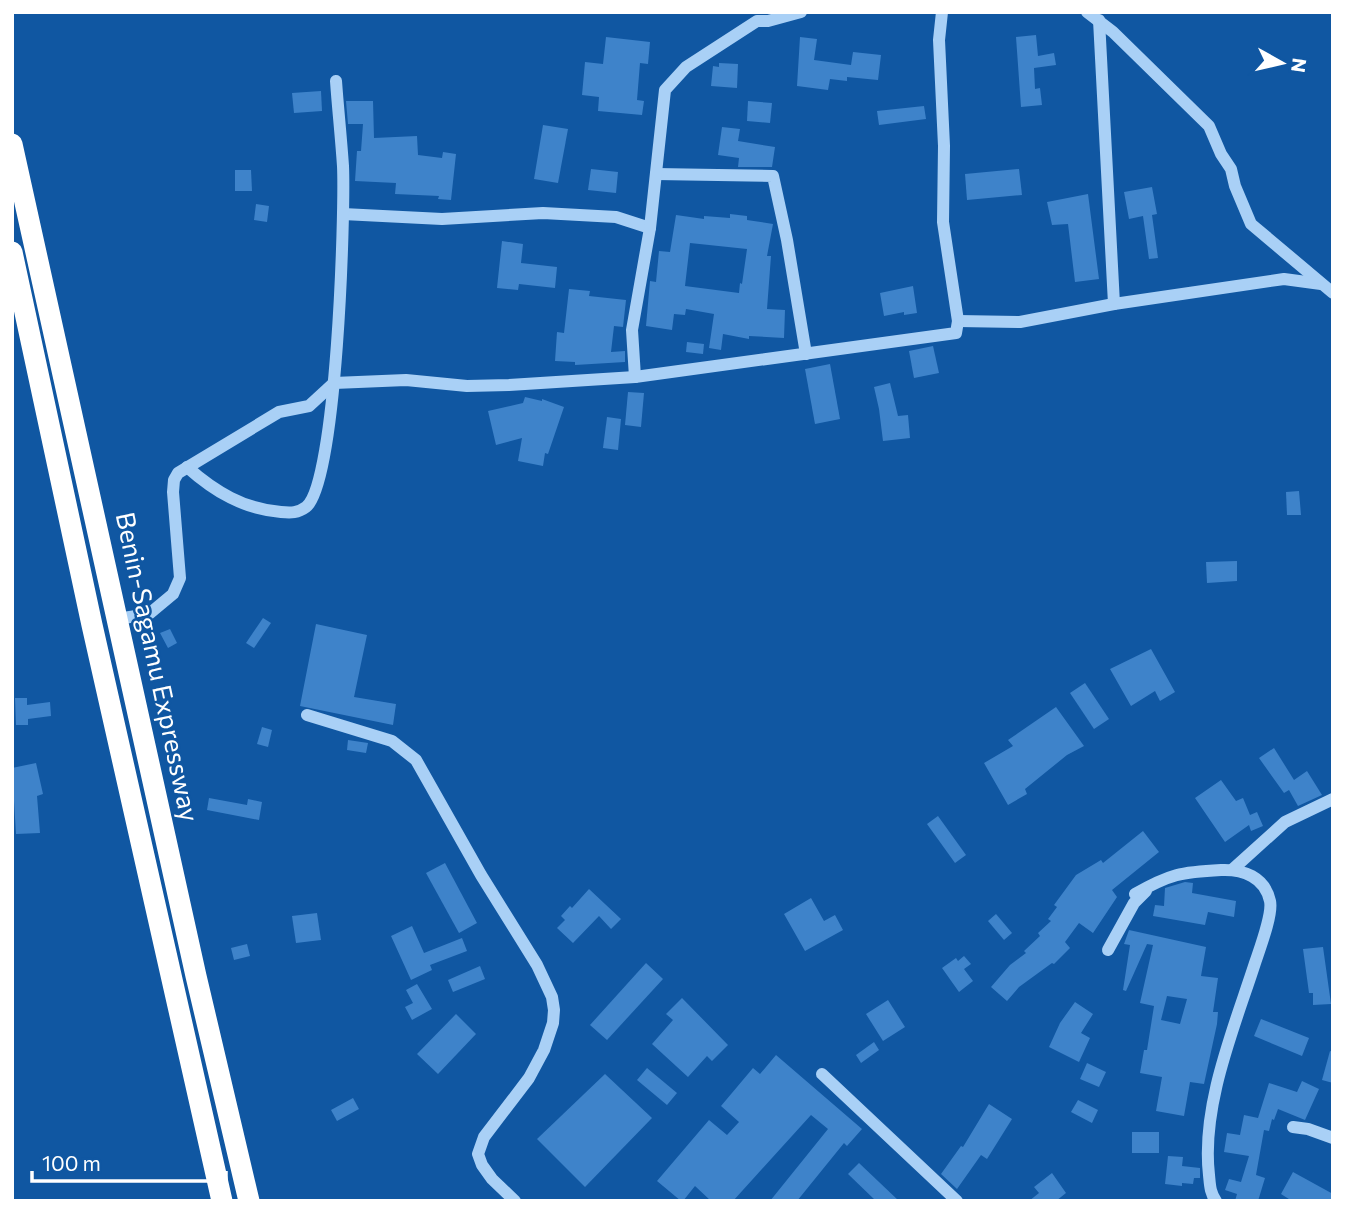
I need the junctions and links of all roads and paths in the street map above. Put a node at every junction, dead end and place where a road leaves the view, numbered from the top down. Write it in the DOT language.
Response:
graph roads {
  1 [pos="802,12"];
  2 [pos="942,12"];
  3 [pos="1087,12"];
  4 [pos="757,16"];
  5 [pos="1099,20"];
  6 [pos="336,81"];
  7 [pos="12,144"];
  8 [pos="656,174"];
  9 [pos="343,214"];
  10 [pos="650,228"];
  11 [pos="12,252"];
  12 [pos="1328,289"];
  13 [pos="1114,304"];
  14 [pos="958,321"];
  15 [pos="806,354"];
  16 [pos="635,377"];
  17 [pos="334,383"];
  18 [pos="187,467"];
  19 [pos="117,619"];
  20 [pos="307,715"];
  21 [pos="1333,799"];
  22 [pos="1233,869"];
  23 [pos="1154,884"];
  24 [pos="1135,894"];
  25 [pos="1108,950"];
  26 [pos="822,1074"];
  27 [pos="1293,1127"];
  28 [pos="1333,1138"];
  29 [pos="222,1201"];
  30 [pos="249,1201"];
  31 [pos="515,1201"];
  32 [pos="957,1201"];
  33 [pos="1216,1201"];
  1 -- 4 [label="street"];
  2 -- 14 [label="street"];
  3 -- 5 [label="street"];
  4 -- 8 [label="street"];
  5 -- 12 [label="street"];
  5 -- 13 [label="street"];
  6 -- 9 [label="street"];
  7 -- 19 [label="highway, Benin-Sagamu Expressway"];
  8 -- 10 [label="street"];
  8 -- 15 [label="street"];
  9 -- 10 [label="street"];
  9 -- 17 [label="street"];
  10 -- 16 [label="street"];
  11 -- 29 [label="highway, Benin-Sagamu Expressway"];
  12 -- 13 [label="street"];
  13 -- 14 [label="street"];
  14 -- 15 [label="street"];
  15 -- 16 [label="street"];
  16 -- 17 [label="street"];
  17 -- 18 [label="street"];
  17 -- 18 [label="street"];
  18 -- 19 [label="street"];
  19 -- 30 [label="highway, Benin-Sagamu Expressway"];
  20 -- 31 [label="street"];
  21 -- 22 [label="street"];
  22 -- 23 [label="street"];
  22 -- 33 [label="street"];
  23 -- 24 [label="street"];
  23 -- 25 [label="street"];
  26 -- 32 [label="street"];
  27 -- 28 [label="street"];
}
